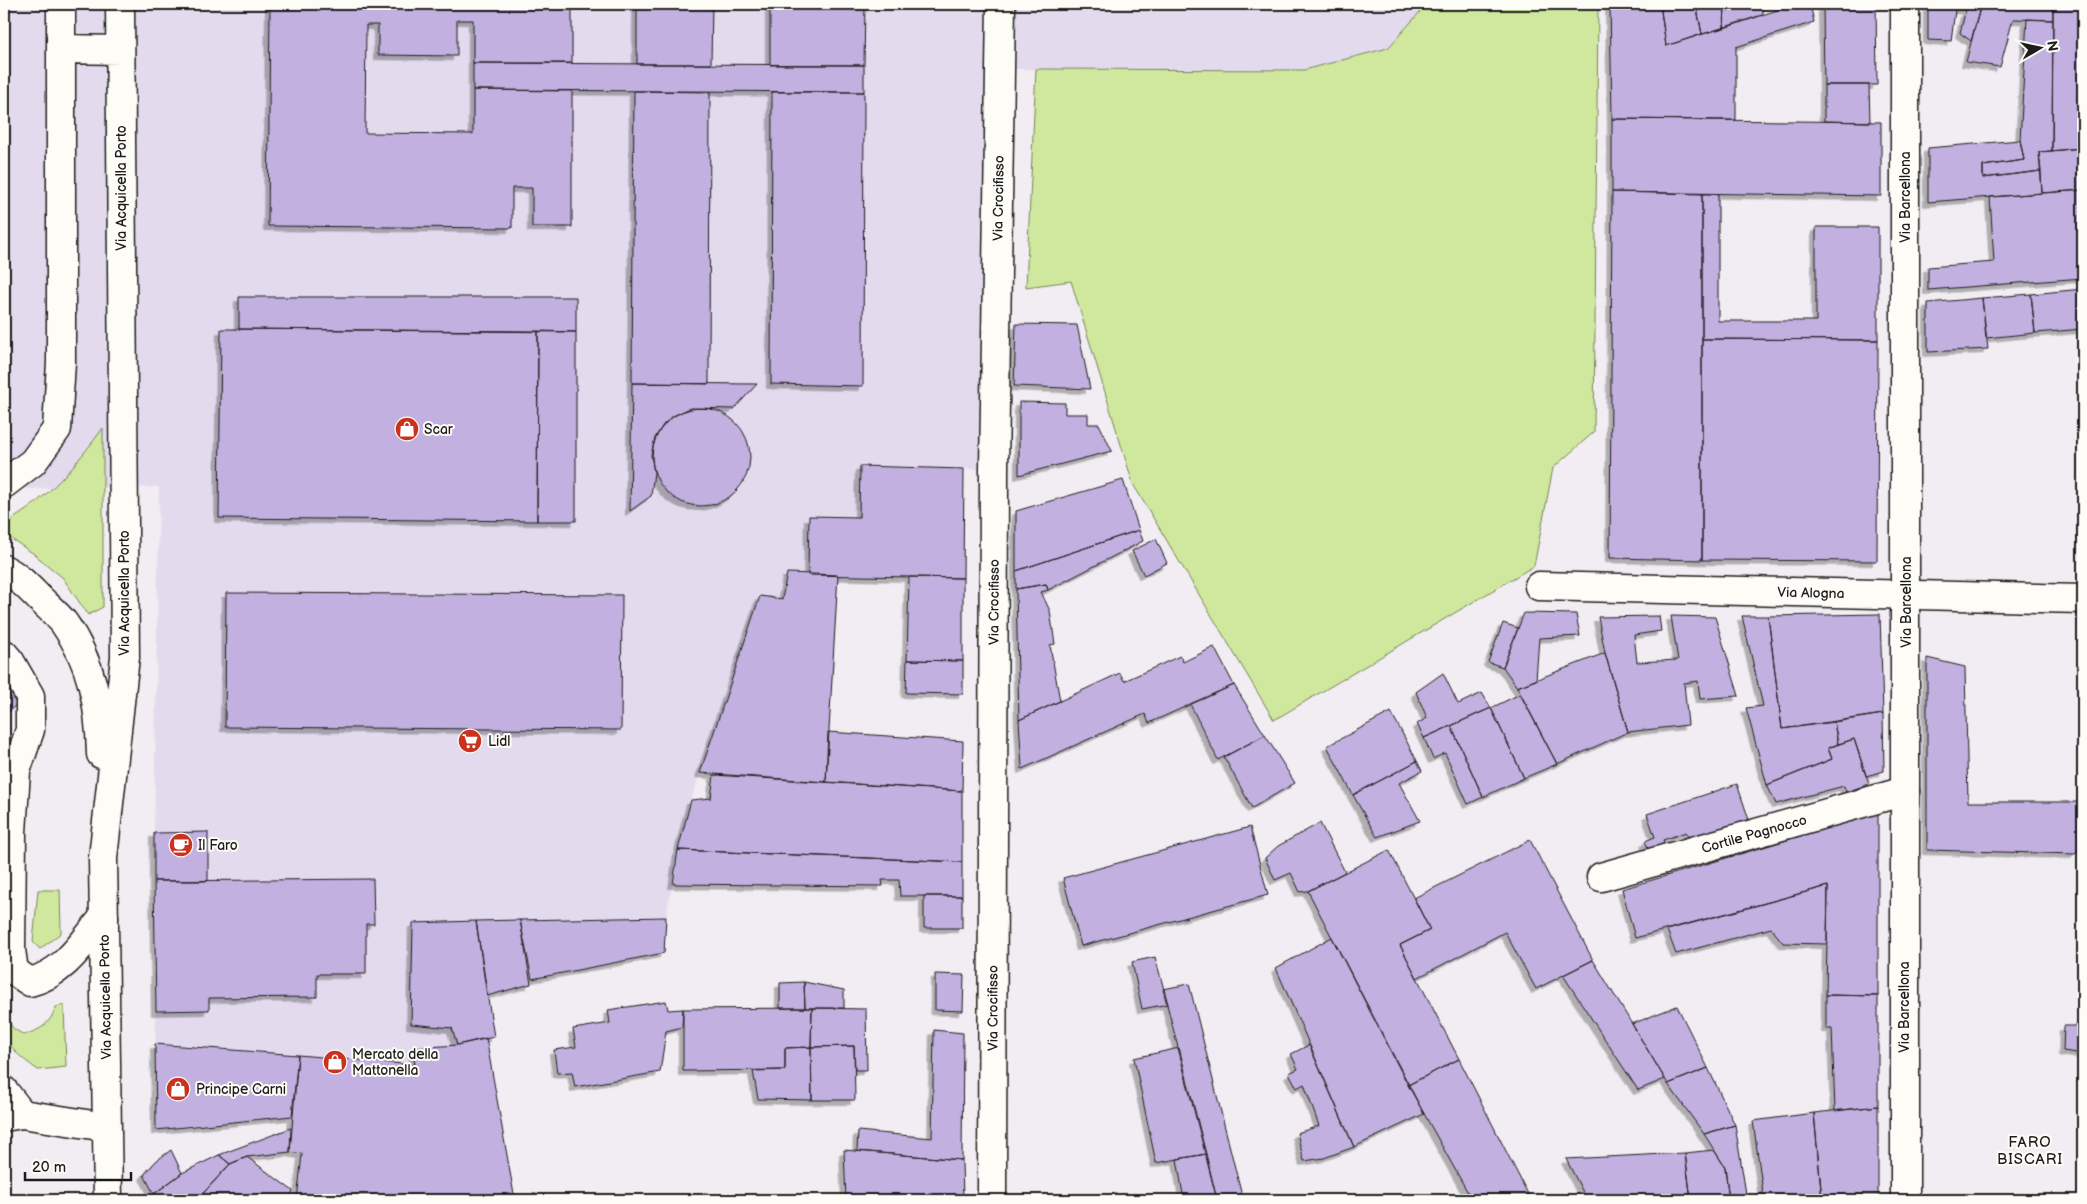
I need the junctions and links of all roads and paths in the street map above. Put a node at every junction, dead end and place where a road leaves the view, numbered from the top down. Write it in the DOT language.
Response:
graph roads {
  1 [pos="61,4"];
  2 [pos="120,4"];
  3 [pos="1001,4"];
  4 [pos="1905,4"];
  5 [pos="61,50"];
  6 [pos="120,50"];
  7 [pos="4,484"];
  8 [pos="4,569"];
  9 [pos="1539,586"];
  10 [pos="1906,595"];
  11 [pos="2083,599"];
  12 [pos="4,654"];
  13 [pos="10,770"];
  14 [pos="1905,791"];
  15 [pos="103,858"];
  16 [pos="1602,877"];
  17 [pos="104,917"];
  18 [pos="4,1091"];
  19 [pos="13,1116"];
  20 [pos="106,1127"];
  21 [pos="111,1194"];
  22 [pos="992,1200"];
  23 [pos="1905,1200"];
  1 -- 5 [label="street"];
  2 -- 6 [label="street, Via Acquicella Porto"];
  3 -- 22 [label="street, Via Crocifisso"];
  4 -- 10 [label="street, Via Barcellona"];
  5 -- 6 [label="street"];
  5 -- 7 [label="street"];
  6 -- 15 [label="street, Via Acquicella Porto"];
  8 -- 15 [label="street"];
  9 -- 10 [label="street, Via Alogna"];
  10 -- 11 [label="street, Via Alogna"];
  10 -- 14 [label="street, Via Barcellona"];
  12 -- 13 [label="street"];
  13 -- 17 [label="street"];
  14 -- 16 [label="street, Cortile Pagnocco"];
  14 -- 23 [label="street, Via Barcellona"];
  15 -- 17 [label="street, Via Acquicella Porto"];
  17 -- 20 [label="street, Via Acquicella Porto"];
  18 -- 19 [label="street"];
  19 -- 20 [label="street"];
  20 -- 21 [label="street, Via Acquicella Porto"];
}
